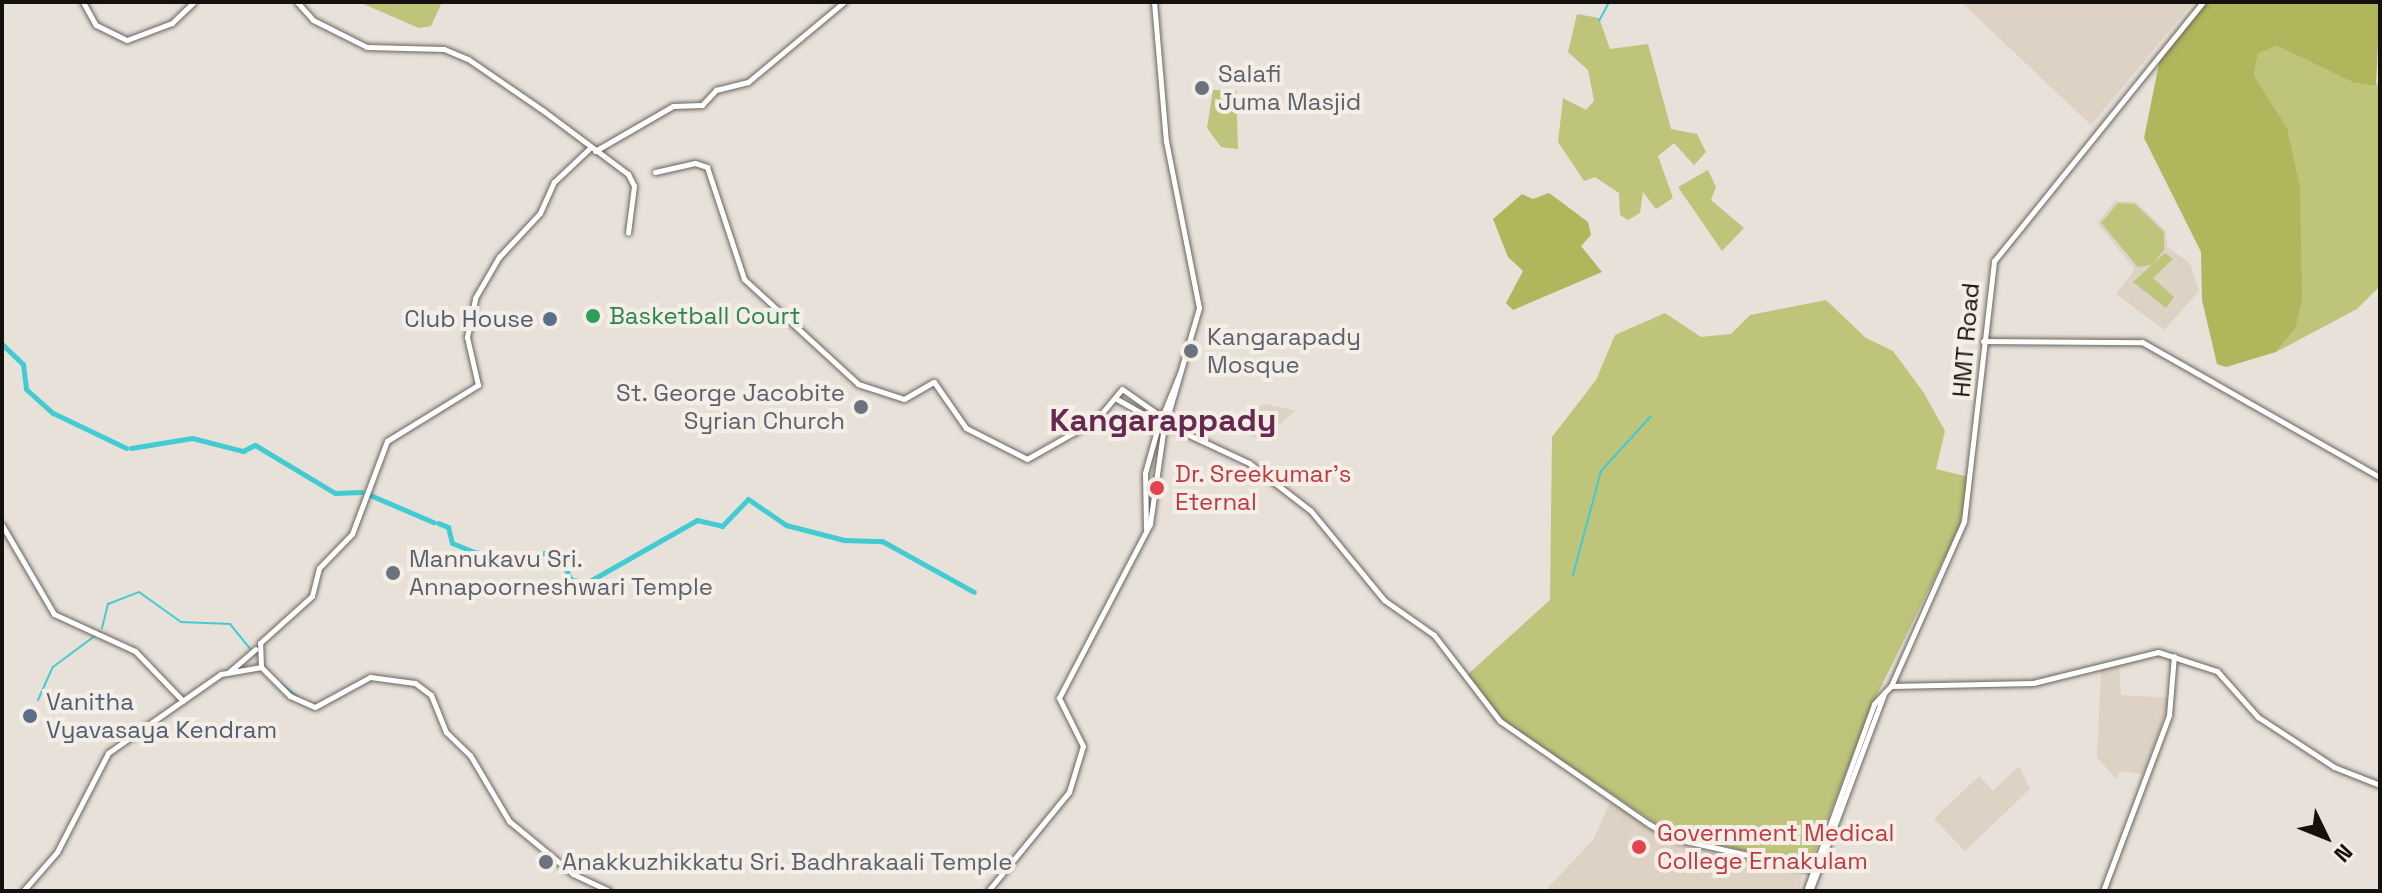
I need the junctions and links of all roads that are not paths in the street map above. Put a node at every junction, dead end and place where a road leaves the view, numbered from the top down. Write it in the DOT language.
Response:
graph roads {
  1 [pos="83,2"];
  2 [pos="194,2"];
  3 [pos="297,2"];
  4 [pos="844,2"];
  5 [pos="1154,2"];
  6 [pos="2203,2"];
  7 [pos="593,149"];
  8 [pos="655,172"];
  9 [pos="628,233"];
  10 [pos="1983,341"];
  11 [pos="1165,422"];
  12 [pos="2380,477"];
  13 [pos="2,525"];
  14 [pos="255,649"];
  15 [pos="2174,655"];
  16 [pos="261,667"];
  17 [pos="229,672"];
  18 [pos="1888,688"];
  19 [pos="183,701"];
  20 [pos="2380,785"];
  21 [pos="1813,870"];
  22 [pos="23,891"];
  23 [pos="609,891"];
  24 [pos="988,891"];
  25 [pos="1808,891"];
  26 [pos="2103,891"];
  1 -- 2 [label="street"];
  3 -- 7 [label="street"];
  4 -- 7 [label="street"];
  5 -- 11 [label="street"];
  6 -- 10 [label="street, HMT Road"];
  7 -- 9 [label="street"];
  7 -- 14 [label="street"];
  8 -- 11 [label="street"];
  10 -- 12 [label="street"];
  10 -- 18 [label="street, HMT Road"];
  11 -- 21 [label="street"];
  11 -- 24 [label="street"];
  13 -- 19 [label="street"];
  14 -- 16 [label="street"];
  14 -- 17 [label="street"];
  15 -- 18 [label="street"];
  15 -- 20 [label="street"];
  15 -- 26 [label="street"];
  16 -- 17 [label="street"];
  16 -- 23 [label="street"];
  17 -- 19 [label="street"];
  18 -- 21 [label="street, HMT Road"];
  19 -- 22 [label="street"];
  21 -- 25 [label="street, HMT Road"];
}
